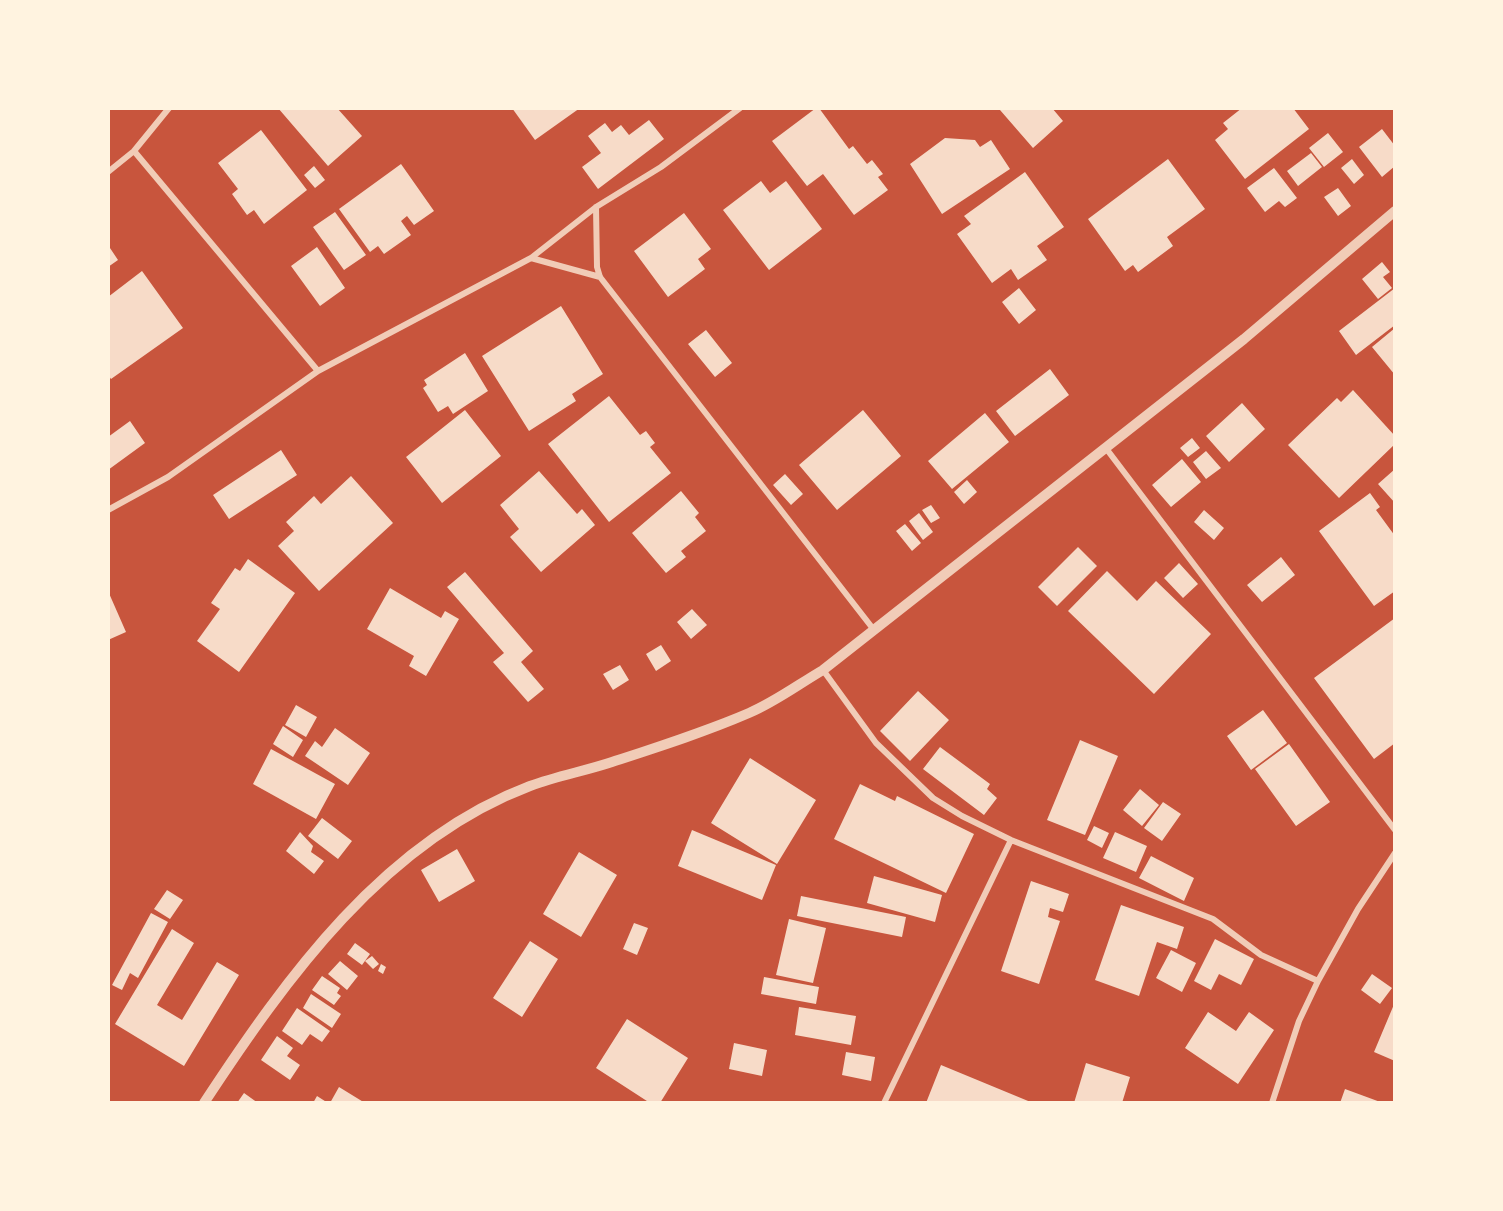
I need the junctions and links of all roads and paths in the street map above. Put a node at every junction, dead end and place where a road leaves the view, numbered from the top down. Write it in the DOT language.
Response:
graph roads {
  1 [pos="169,108"];
  2 [pos="728,108"];
  3 [pos="740,108"];
  4 [pos="725,119"];
  5 [pos="134,152"];
  6 [pos="108,172"];
  7 [pos="596,207"];
  8 [pos="1395,211"];
  9 [pos="531,258"];
  10 [pos="600,277"];
  11 [pos="318,371"];
  12 [pos="1105,446"];
  13 [pos="108,510"];
  14 [pos="874,630"];
  15 [pos="823,670"];
  16 [pos="1395,830"];
  17 [pos="1011,840"];
  18 [pos="1395,853"];
  19 [pos="1318,981"];
  20 [pos="204,1103"];
  21 [pos="884,1103"];
  22 [pos="1272,1103"];
  1 -- 5 [label="street"];
  2 -- 4 [label="street"];
  3 -- 4 [label="street"];
  4 -- 7 [label="street"];
  5 -- 6 [label="street"];
  5 -- 11 [label="street"];
  7 -- 9 [label="street"];
  7 -- 10 [label="street"];
  8 -- 12 [label="street"];
  9 -- 10 [label="street"];
  9 -- 11 [label="street"];
  10 -- 14 [label="street"];
  11 -- 13 [label="street"];
  12 -- 14 [label="street"];
  12 -- 16 [label="street"];
  14 -- 15 [label="street"];
  15 -- 17 [label="street"];
  15 -- 20 [label="street"];
  17 -- 19 [label="street"];
  17 -- 21 [label="street"];
  18 -- 19 [label="street"];
  19 -- 22 [label="street"];
}
